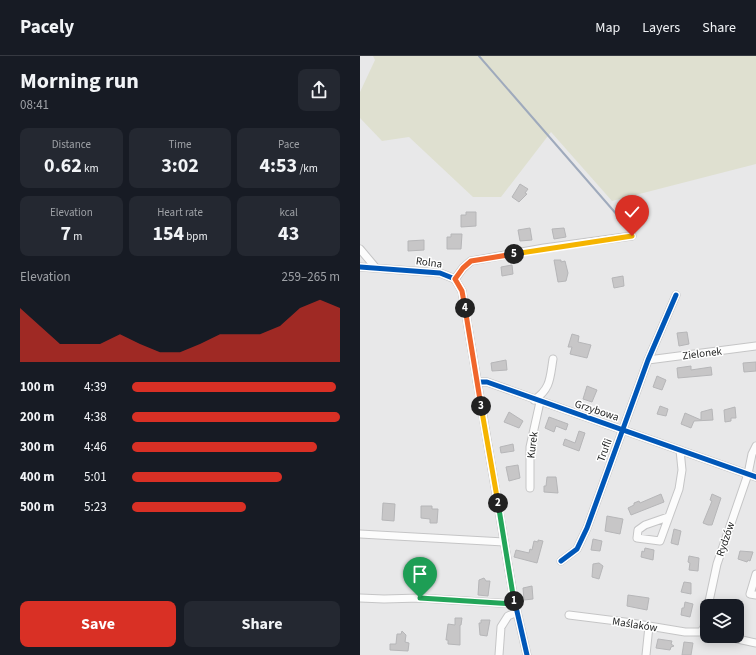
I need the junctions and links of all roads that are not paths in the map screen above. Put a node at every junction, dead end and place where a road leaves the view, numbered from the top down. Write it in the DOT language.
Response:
graph roads {
  1 [pos="632,236"];
  2 [pos="360,249"];
  3 [pos="360,267"];
  4 [pos="376,268"];
  5 [pos="455,279"];
  6 [pos="676,295"];
  7 [pos="756,346"];
  8 [pos="553,359"];
  9 [pos="648,360"];
  10 [pos="477,382"];
  11 [pos="547,388"];
  12 [pos="537,401"];
  13 [pos="552,406"];
  14 [pos="622,429"];
  15 [pos="756,446"];
  16 [pos="680,450"];
  17 [pos="748,474"];
  18 [pos="756,477"];
  19 [pos="530,488"];
  20 [pos="668,517"];
  21 [pos="360,534"];
  22 [pos="504,542"];
  23 [pos="561,561"];
  24 [pos="756,574"];
  25 [pos="756,595"];
  26 [pos="360,598"];
  27 [pos="710,599"];
  28 [pos="515,604"];
  29 [pos="517,612"];
  30 [pos="570,615"];
  31 [pos="649,626"];
  32 [pos="700,630"];
  33 [pos="744,640"];
  34 [pos="756,643"];
  35 [pos="499,655"];
  36 [pos="527,655"];
  37 [pos="646,655"];
  1 -- 5 [label="street"];
  2 -- 4 [label="street"];
  3 -- 4 [label="street, Rolna"];
  4 -- 5 [label="street, Rolna"];
  5 -- 10 [label="street, Rolna"];
  6 -- 9 [label="street, Trufli"];
  7 -- 9 [label="street, Zielonek"];
  8 -- 11 [label="street"];
  9 -- 14 [label="street, Trufli"];
  10 -- 12 [label="street, Grzybowa"];
  10 -- 22 [label="street, Rolna"];
  11 -- 12 [label="street"];
  11 -- 13 [label="street"];
  12 -- 13 [label="street, Grzybowa"];
  12 -- 19 [label="street, Kurek"];
  13 -- 14 [label="street, Grzybowa"];
  14 -- 16 [label="street, Grzybowa"];
  14 -- 23 [label="street, Trufli"];
  15 -- 17 [label="street, Rydzów"];
  16 -- 17 [label="street, Grzybowa"];
  16 -- 20 [label="street"];
  17 -- 18 [label="street, Grzybowa"];
  17 -- 27 [label="street, Rydzów"];
  20 -- 20 [label="street"];
  21 -- 22 [label="street"];
  22 -- 28 [label="street, Rolna"];
  24 -- 25 [label="street"];
  26 -- 28 [label="street"];
  28 -- 29 [label="street, Rolna"];
  29 -- 35 [label="street"];
  29 -- 36 [label="street, Rolna"];
  30 -- 31 [label="street, Maślaków"];
  31 -- 32 [label="street, Maślaków"];
  31 -- 37 [label="street"];
  33 -- 34 [label="street"];
}
